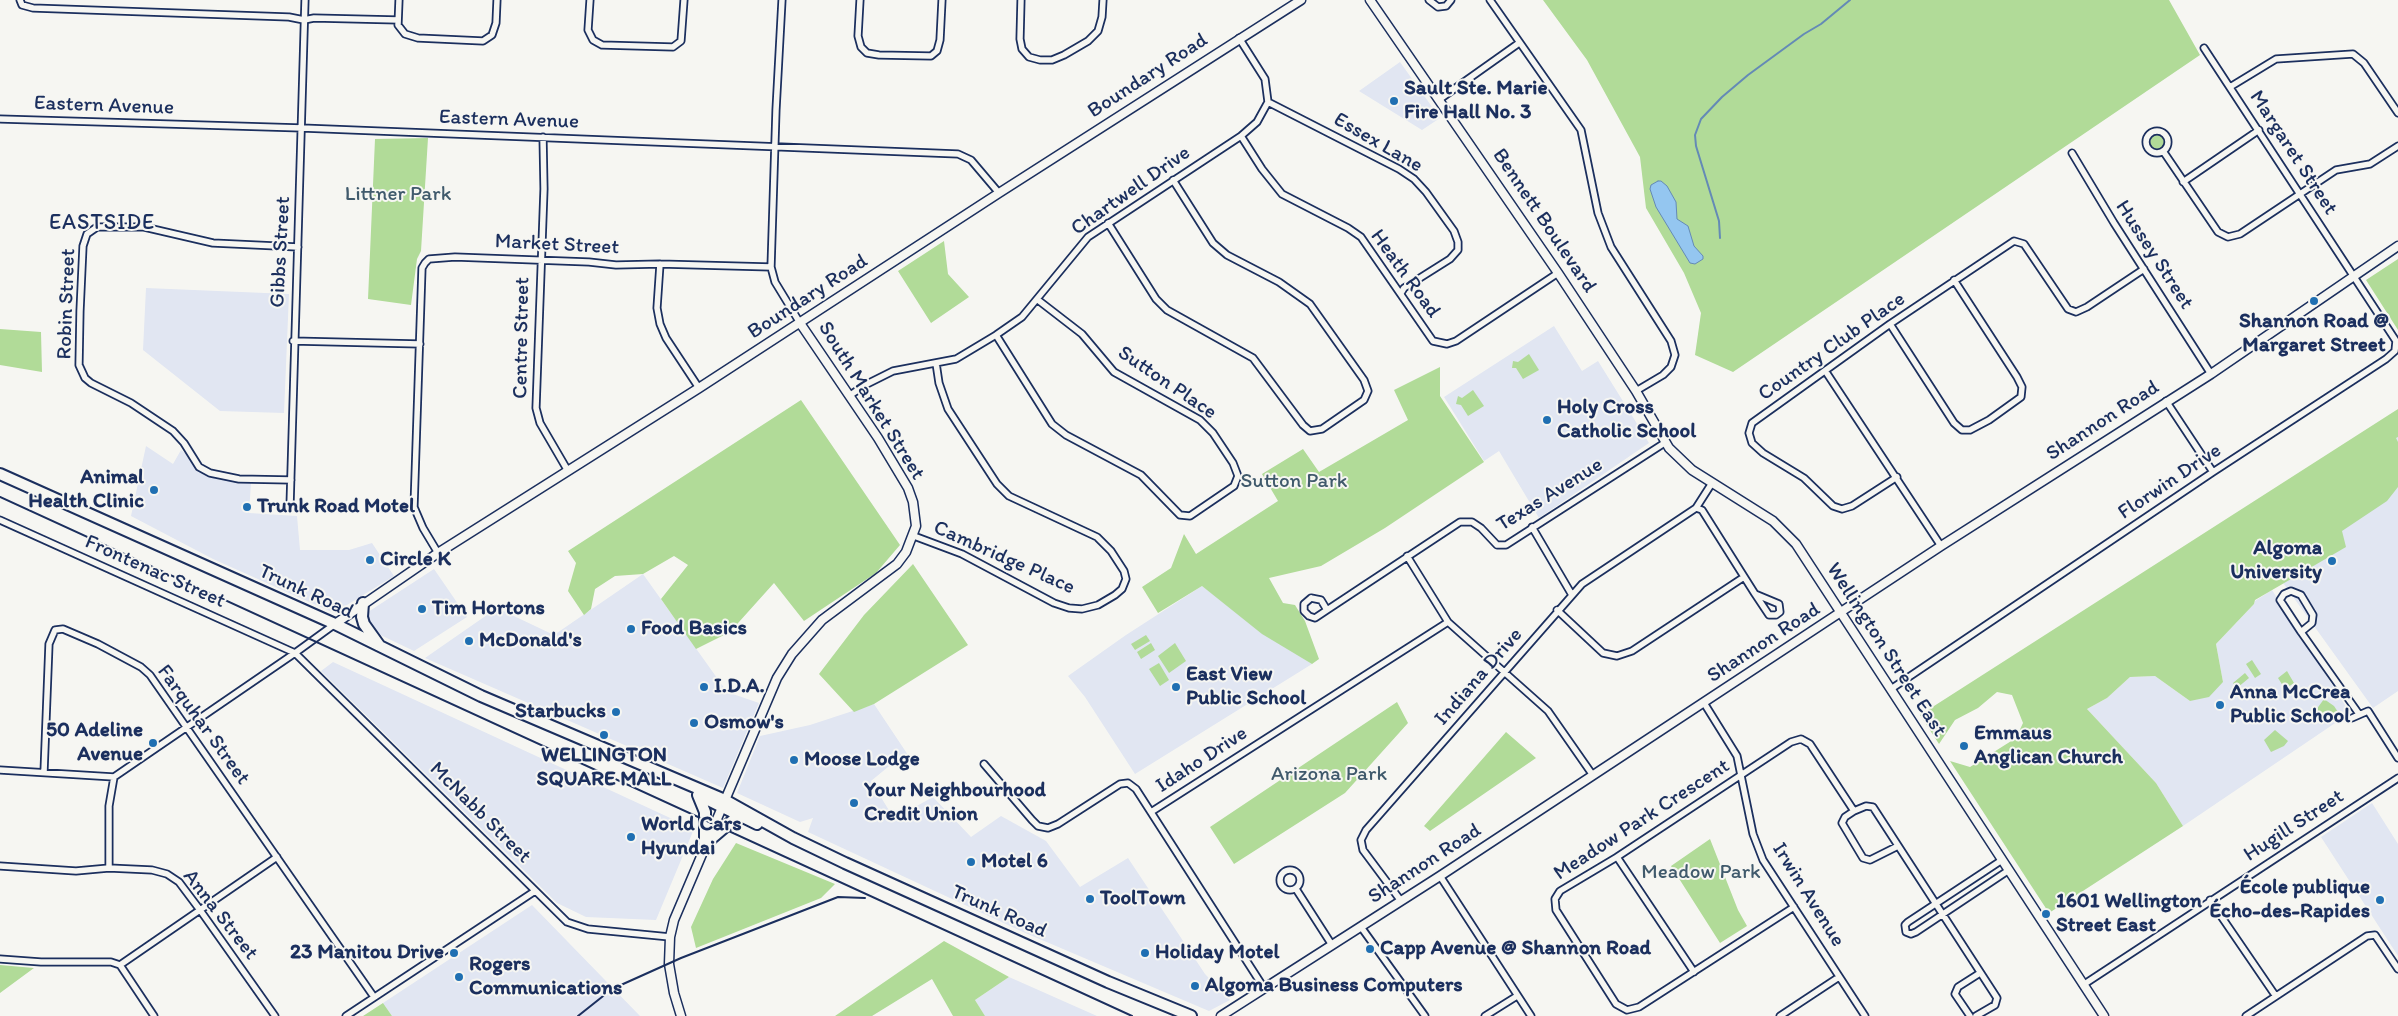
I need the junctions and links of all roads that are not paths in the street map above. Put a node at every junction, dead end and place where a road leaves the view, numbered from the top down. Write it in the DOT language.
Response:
graph roads {
  1 [pos="20,0"];
  2 [pos="305,0"];
  3 [pos="399,0"];
  4 [pos="496,0"];
  5 [pos="590,0"];
  6 [pos="684,0"];
  7 [pos="782,0"];
  8 [pos="860,0"];
  9 [pos="942,0"];
  10 [pos="1021,0"];
  11 [pos="1102,0"];
  12 [pos="1301,0"];
  13 [pos="1370,0"];
  14 [pos="1429,0"];
  15 [pos="1451,0"];
  16 [pos="1490,0"];
  17 [pos="304,20"];
  18 [pos="398,20"];
  19 [pos="1239,38"];
  20 [pos="1519,43"];
  21 [pos="2204,48"];
  22 [pos="2230,87"];
  23 [pos="1440,99"];
  24 [pos="1268,102"];
  25 [pos="2398,113"];
  26 [pos="0,119"];
  27 [pos="302,128"];
  28 [pos="2259,130"];
  29 [pos="1241,136"];
  30 [pos="543,138"];
  31 [pos="776,146"];
  32 [pos="2398,146"];
  33 [pos="2163,152"];
  34 [pos="2072,153"];
  35 [pos="1173,180"];
  36 [pos="2183,182"];
  37 [pos="999,193"];
  38 [pos="2300,193"];
  39 [pos="1108,223"];
  40 [pos="2398,246"];
  41 [pos="298,247"];
  42 [pos="540,259"];
  43 [pos="660,264"];
  44 [pos="771,267"];
  45 [pos="2144,269"];
  46 [pos="1558,272"];
  47 [pos="2353,278"];
  48 [pos="1954,280"];
  49 [pos="1401,293"];
  50 [pos="1038,300"];
  51 [pos="800,323"];
  52 [pos="1890,324"];
  53 [pos="996,335"];
  54 [pos="293,341"];
  55 [pos="420,344"];
  56 [pos="936,364"];
  57 [pos="1826,372"];
  58 [pos="2211,374"];
  59 [pos="700,388"];
  60 [pos="1636,391"];
  61 [pos="850,396"];
  62 [pos="2166,401"];
  63 [pos="1666,442"];
  64 [pos="568,471"];
  65 [pos="2213,472"];
  66 [pos="0,474"];
  67 [pos="1897,477"];
  68 [pos="291,480"];
  69 [pos="1712,483"];
  70 [pos="290,506"];
  71 [pos="1696,508"];
  72 [pos="0,520"];
  73 [pos="1532,527"];
  74 [pos="914,536"];
  75 [pos="1942,546"];
  76 [pos="438,553"];
  77 [pos="1407,556"];
  78 [pos="1744,577"];
  79 [pos="1572,594"];
  80 [pos="1755,594"];
  81 [pos="363,603"];
  82 [pos="1327,610"];
  83 [pos="1557,610"];
  84 [pos="1842,614"];
  85 [pos="1448,622"];
  86 [pos="335,624"];
  87 [pos="2300,632"];
  88 [pos="381,647"];
  89 [pos="296,654"];
  90 [pos="1506,673"];
  91 [pos="1891,689"];
  92 [pos="1704,703"];
  93 [pos="2359,714"];
  94 [pos="2352,718"];
  95 [pos="186,728"];
  96 [pos="596,746"];
  97 [pos="2398,758"];
  98 [pos="984,764"];
  99 [pos="0,770"];
  100 [pos="44,772"];
  101 [pos="1592,774"];
  102 [pos="1742,774"];
  103 [pos="114,777"];
  104 [pos="2398,778"];
  105 [pos="698,795"];
  106 [pos="724,804"];
  107 [pos="1854,811"];
  108 [pos="1151,812"];
  109 [pos="742,817"];
  110 [pos="792,838"];
  111 [pos="705,844"];
  112 [pos="1898,846"];
  113 [pos="277,857"];
  114 [pos="1617,857"];
  115 [pos="2002,860"];
  116 [pos="0,866"];
  117 [pos="109,868"];
  118 [pos="2009,870"];
  119 [pos="1440,876"];
  120 [pos="1296,889"];
  121 [pos="535,891"];
  122 [pos="2210,900"];
  123 [pos="1401,901"];
  124 [pos="1935,904"];
  125 [pos="1794,907"];
  126 [pos="200,910"];
  127 [pos="1942,914"];
  128 [pos="1361,927"];
  129 [pos="670,937"];
  130 [pos="1332,945"];
  131 [pos="0,959"];
  132 [pos="120,965"];
  133 [pos="2398,969"];
  134 [pos="1694,972"];
  135 [pos="1980,973"];
  136 [pos="1839,977"];
  137 [pos="2083,985"];
  138 [pos="1264,988"];
  139 [pos="2275,995"];
  140 [pos="1517,996"];
  141 [pos="374,997"];
  142 [pos="274,1014"];
  143 [pos="154,1016"];
  144 [pos="266,1016"];
  145 [pos="346,1016"];
  146 [pos="681,1016"];
  147 [pos="1191,1016"];
  148 [pos="1221,1016"];
  149 [pos="1425,1016"];
  150 [pos="1485,1016"];
  151 [pos="1531,1016"];
  152 [pos="1780,1016"];
  153 [pos="1865,1016"];
  154 [pos="1970,1016"];
  155 [pos="1976,1016"];
  156 [pos="2104,1016"];
  157 [pos="2246,1016"];
  1 -- 17 [label="street"];
  2 -- 17 [label="street, Gibbs Street"];
  3 -- 18 [label="street"];
  4 -- 18 [label="street"];
  5 -- 6 [label="street"];
  7 -- 31 [label="street, South Market Street"];
  8 -- 9 [label="street"];
  10 -- 11 [label="street"];
  12 -- 19 [label="main road, Boundary Road"];
  13 -- 23 [label="main road, Bennett Boulevard"];
  14 -- 15 [label="street"];
  16 -- 20 [label="street"];
  17 -- 18 [label="street"];
  17 -- 27 [label="street, Gibbs Street"];
  19 -- 24 [label="street"];
  19 -- 37 [label="main road, Boundary Road"];
  20 -- 23 [label="street"];
  20 -- 60 [label="street"];
  21 -- 22 [label="street, Margaret Street"];
  22 -- 25 [label="street"];
  22 -- 28 [label="street, Margaret Street"];
  23 -- 46 [label="main road, Bennett Boulevard"];
  24 -- 29 [label="street, Chartwell Drive"];
  24 -- 49 [label="street, Essex Lane"];
  26 -- 27 [label="street, Eastern Avenue"];
  27 -- 30 [label="street, Eastern Avenue"];
  27 -- 41 [label="street, Gibbs Street"];
  28 -- 36 [label="street"];
  28 -- 38 [label="street, Margaret Street"];
  29 -- 35 [label="street, Chartwell Drive"];
  29 -- 49 [label="street, Heath Road"];
  30 -- 31 [label="street, Eastern Avenue"];
  30 -- 42 [label="street, Centre Street"];
  31 -- 37 [label="street, Eastern Avenue"];
  31 -- 44 [label="street, South Market Street"];
  32 -- 38 [label="street"];
  33 -- 36 [label="street"];
  34 -- 45 [label="street, Hussey Street"];
  35 -- 39 [label="street, Chartwell Drive"];
  35 -- 39 [label="street"];
  36 -- 38 [label="street"];
  37 -- 51 [label="main road, Boundary Road"];
  38 -- 47 [label="street, Margaret Street"];
  39 -- 50 [label="street, Chartwell Drive"];
  40 -- 47 [label="main road, Shannon Road"];
  41 -- 54 [label="street, Gibbs Street"];
  41 -- 68 [label="street, Robin Street"];
  42 -- 43 [label="street, Market Street"];
  42 -- 55 [label="street, Market Street"];
  42 -- 64 [label="street, Centre Street"];
  43 -- 44 [label="street, Market Street"];
  43 -- 59 [label="street"];
  44 -- 51 [label="street, South Market Street"];
  45 -- 48 [label="street, Country Club Place"];
  45 -- 58 [label="street, Hussey Street"];
  46 -- 49 [label="street, Heath Road"];
  46 -- 60 [label="main road, Bennett Boulevard"];
  47 -- 58 [label="main road, Shannon Road"];
  47 -- 65 [label="street, Florwin Drive"];
  48 -- 52 [label="street, Country Club Place"];
  48 -- 52 [label="street"];
  50 -- 53 [label="street, Chartwell Drive"];
  50 -- 53 [label="street, Sutton Place"];
  51 -- 59 [label="main road, Boundary Road"];
  51 -- 61 [label="main road, South Market Street"];
  52 -- 57 [label="street, Country Club Place"];
  53 -- 56 [label="street, Chartwell Drive"];
  54 -- 55 [label="street"];
  54 -- 68 [label="street, Gibbs Street"];
  55 -- 76 [label="street, Market Street"];
  56 -- 61 [label="street, Chartwell Drive"];
  56 -- 74 [label="street, Cambridge Place"];
  57 -- 67 [label="street"];
  57 -- 67 [label="street, Country Club Place"];
  58 -- 62 [label="main road, Shannon Road"];
  59 -- 64 [label="main road, Boundary Road"];
  60 -- 63 [label="main road, Bennett Boulevard"];
  61 -- 74 [label="main road, South Market Street"];
  62 -- 65 [label="street"];
  62 -- 75 [label="main road, Shannon Road"];
  63 -- 69 [label="main road, Wellington Street East"];
  63 -- 73 [label="street, Texas Avenue"];
  64 -- 76 [label="main road, Boundary Road"];
  65 -- 91 [label="street, Florwin Drive"];
  66 -- 86 [label="highway, Trunk Road"];
  67 -- 75 [label="street"];
  68 -- 70 [label="street, Gibbs Street"];
  69 -- 71 [label="street"];
  69 -- 84 [label="main road, Wellington Street East"];
  71 -- 78 [label="street"];
  71 -- 79 [label="street, Indiana Drive"];
  72 -- 89 [label="street, Frontenac Street"];
  73 -- 77 [label="street, Texas Avenue"];
  73 -- 79 [label="street"];
  74 -- 106 [label="main road, South Market Street"];
  75 -- 84 [label="main road, Shannon Road"];
  76 -- 81 [label="main road, Boundary Road"];
  77 -- 82 [label="street, Texas Avenue"];
  77 -- 85 [label="street"];
  78 -- 80 [label="street"];
  78 -- 83 [label="street"];
  79 -- 83 [label="street, Indiana Drive"];
  81 -- 86 [label="main road, Boundary Road"];
  81 -- 88 [label="highway"];
  83 -- 90 [label="street, Indiana Drive"];
  84 -- 91 [label="main road, Wellington Street East"];
  84 -- 92 [label="main road, Shannon Road"];
  85 -- 90 [label="street"];
  85 -- 108 [label="street, Idaho Drive"];
  86 -- 88 [label="highway, Trunk Road"];
  86 -- 89 [label="street"];
  87 -- 87 [label="street"];
  87 -- 93 [label="street"];
  88 -- 96 [label="highway, Trunk Road"];
  89 -- 95 [label="street"];
  89 -- 121 [label="street, McNabb Street"];
  90 -- 101 [label="street"];
  90 -- 123 [label="street, Indiana Drive"];
  91 -- 115 [label="main road, Wellington Street East"];
  92 -- 101 [label="main road, Shannon Road"];
  92 -- 102 [label="street, Irwin Avenue"];
  93 -- 94 [label="street"];
  93 -- 97 [label="street"];
  95 -- 100 [label="street, Farquhar Street"];
  95 -- 103 [label="street"];
  95 -- 113 [label="street, Farquhar Street"];
  96 -- 105 [label="highway, Trunk Road"];
  96 -- 106 [label="highway, Trunk Road"];
  98 -- 108 [label="street"];
  99 -- 100 [label="street"];
  100 -- 103 [label="street"];
  101 -- 119 [label="main road, Shannon Road"];
  102 -- 107 [label="street, Meadow Park Crescent"];
  102 -- 114 [label="street, Meadow Park Crescent"];
  102 -- 125 [label="street, Irwin Avenue"];
  103 -- 117 [label="street"];
  104 -- 122 [label="street, Hugill Street"];
  105 -- 106 [label="highway, Trunk Road"];
  105 -- 111 [label="highway"];
  106 -- 109 [label="highway, Trunk Road"];
  106 -- 110 [label="highway, Trunk Road"];
  106 -- 111 [label="main road, South Market Street"];
  107 -- 112 [label="street"];
  107 -- 112 [label="street"];
  108 -- 138 [label="street"];
  109 -- 110 [label="highway, Trunk Road"];
  109 -- 111 [label="highway"];
  110 -- 147 [label="highway, Trunk Road"];
  111 -- 129 [label="main road, South Market Street"];
  112 -- 124 [label="street"];
  113 -- 126 [label="street"];
  113 -- 141 [label="street, Farquhar Street"];
  114 -- 134 [label="street"];
  114 -- 134 [label="street, Meadow Park Crescent"];
  115 -- 118 [label="main road, Wellington Street East"];
  115 -- 124 [label="street"];
  116 -- 117 [label="street, Anna Street"];
  117 -- 126 [label="street, Anna Street"];
  118 -- 127 [label="street"];
  118 -- 137 [label="main road, Wellington Street East"];
  119 -- 123 [label="main road, Shannon Road"];
  119 -- 140 [label="street"];
  120 -- 130 [label="street"];
  121 -- 129 [label="street, McNabb Street"];
  121 -- 141 [label="street"];
  122 -- 137 [label="street, Hugill Street"];
  122 -- 139 [label="street"];
  123 -- 128 [label="main road, Shannon Road"];
  124 -- 127 [label="street"];
  124 -- 127 [label="street"];
  125 -- 134 [label="street, Meadow Park Crescent"];
  125 -- 136 [label="street, Irwin Avenue"];
  126 -- 132 [label="street"];
  126 -- 142 [label="street, Anna Street"];
  127 -- 135 [label="street"];
  128 -- 130 [label="main road, Shannon Road"];
  128 -- 149 [label="street"];
  129 -- 146 [label="main road, South Market Street"];
  130 -- 138 [label="main road, Shannon Road"];
  131 -- 132 [label="street"];
  132 -- 143 [label="street"];
  133 -- 139 [label="street"];
  135 -- 154 [label="street"];
  135 -- 155 [label="street"];
  136 -- 152 [label="street"];
  136 -- 153 [label="street, Irwin Avenue"];
  137 -- 156 [label="main road, Wellington Street East"];
  138 -- 148 [label="main road, Shannon Road"];
  139 -- 157 [label="street"];
  140 -- 150 [label="street"];
  140 -- 151 [label="street"];
  141 -- 145 [label="street"];
  142 -- 144 [label="street"];
}
